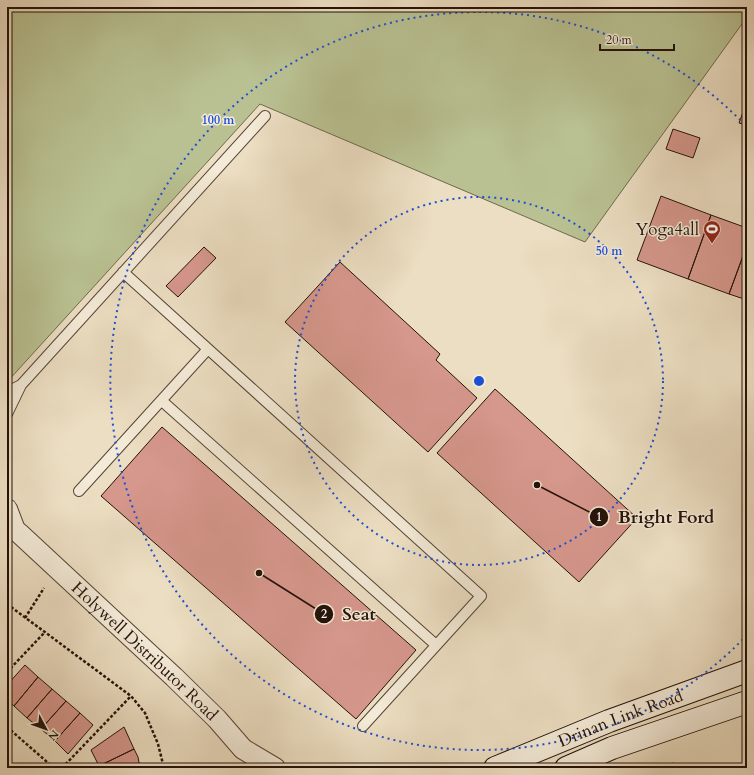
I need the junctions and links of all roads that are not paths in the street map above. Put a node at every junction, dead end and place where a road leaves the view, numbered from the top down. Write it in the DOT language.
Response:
graph roads {
  1 [pos="266,116"];
  2 [pos="124,272"];
  3 [pos="208,349"];
  4 [pos="21,384"];
  5 [pos="7,392"];
  6 [pos="162,400"];
  7 [pos="7,414"];
  8 [pos="79,492"];
  9 [pos="7,509"];
  10 [pos="11,529"];
  11 [pos="436,645"];
  12 [pos="747,671"];
  13 [pos="747,702"];
  14 [pos="362,726"];
  15 [pos="243,749"];
  16 [pos="248,768"];
  17 [pos="275,768"];
  18 [pos="495,768"];
  19 [pos="566,768"];
  1 -- 2 [label="lane"];
  2 -- 3 [label="lane"];
  2 -- 4 [label="lane"];
  3 -- 6 [label="lane"];
  3 -- 11 [label="lane"];
  4 -- 5 [label="lane"];
  4 -- 7 [label="lane"];
  6 -- 8 [label="lane"];
  6 -- 11 [label="lane"];
  9 -- 10 [label="street, Holywell Distributor Road"];
  10 -- 15 [label="street, Holywell Distributor Road"];
  11 -- 14 [label="lane"];
  12 -- 18 [label="main road, Drinan Link Road"];
  13 -- 19 [label="main road, Drinan Link Road"];
  15 -- 16 [label="street"];
  15 -- 17 [label="street, Holywell Distributor Road"];
}
